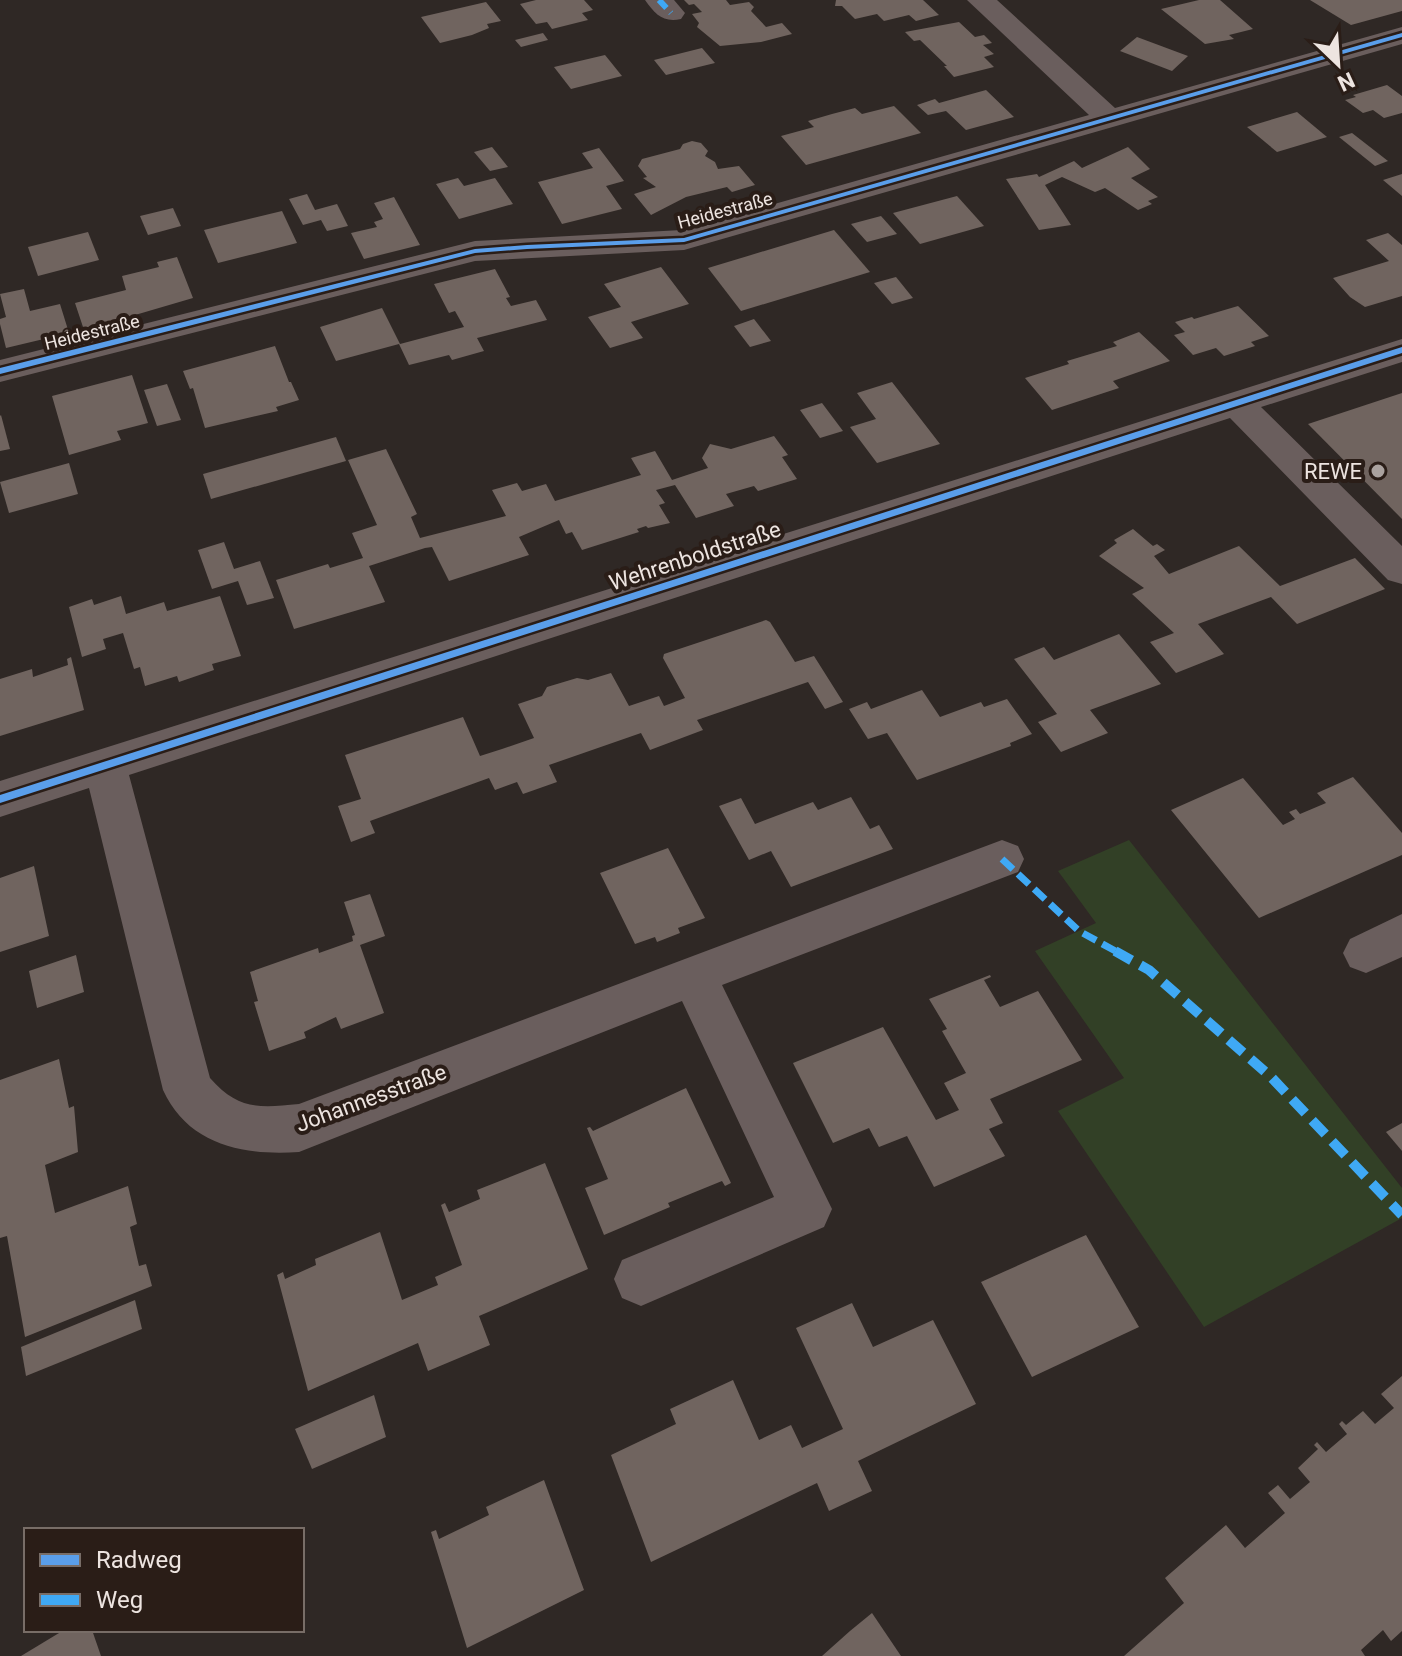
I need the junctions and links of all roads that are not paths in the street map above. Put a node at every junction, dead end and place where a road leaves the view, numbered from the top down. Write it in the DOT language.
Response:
graph roads {
  1 [pos="981,0"];
  2 [pos="1402,35"];
  3 [pos="1109,118"];
  4 [pos="1402,350"];
  5 [pos="0,371"];
  6 [pos="1236,403"];
  7 [pos="1402,570"];
  8 [pos="105,766"];
  9 [pos="0,799"];
  10 [pos="1002,859"];
  11 [pos="693,975"];
  12 [pos="641,1279"];
  1 -- 3 [label="street"];
  2 -- 3 [label="street, Heidestraße"];
  3 -- 5 [label="street, Heidestraße"];
  4 -- 6 [label="street, Wehrenboldstraße"];
  6 -- 7 [label="street"];
  6 -- 8 [label="street, Wehrenboldstraße"];
  8 -- 9 [label="street, Wehrenboldstraße"];
  8 -- 11 [label="street, Johannesstraße"];
  10 -- 11 [label="street, Johannesstraße"];
  11 -- 12 [label="street"];
}
